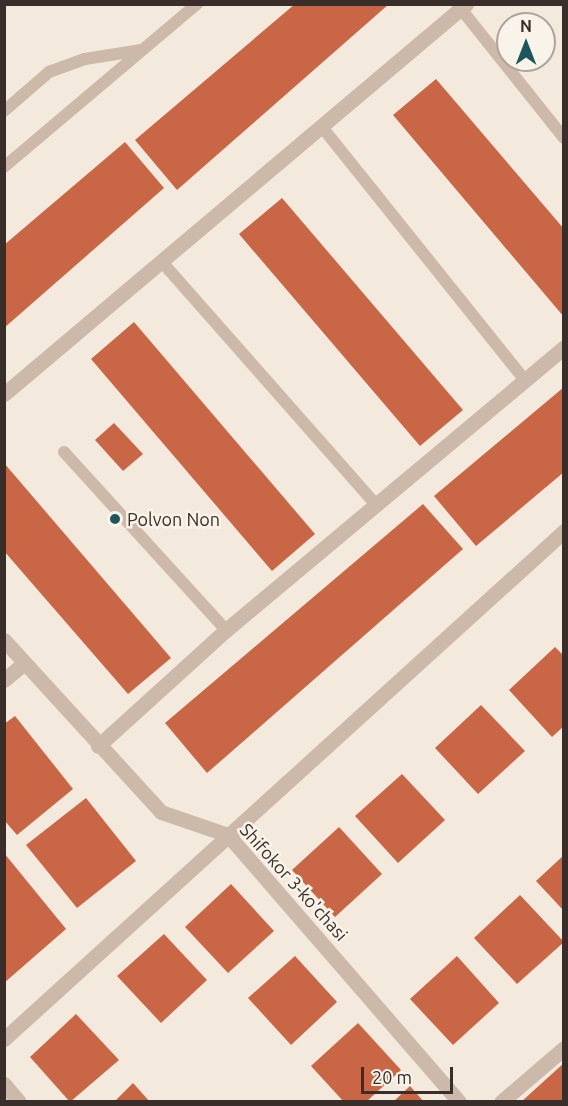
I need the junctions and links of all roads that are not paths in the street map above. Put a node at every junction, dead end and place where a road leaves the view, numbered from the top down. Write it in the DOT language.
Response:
graph roads {
  1 [pos="197,4"];
  2 [pos="464,7"];
  3 [pos="143,50"];
  4 [pos="4,111"];
  5 [pos="322,127"];
  6 [pos="564,138"];
  7 [pos="4,167"];
  8 [pos="162,261"];
  9 [pos="564,347"];
  10 [pos="525,380"];
  11 [pos="4,394"];
  12 [pos="64,452"];
  13 [pos="376,505"];
  14 [pos="564,531"];
  15 [pos="226,630"];
  16 [pos="4,640"];
  17 [pos="24,663"];
  18 [pos="4,680"];
  19 [pos="98,746"];
  20 [pos="228,835"];
  21 [pos="4,1039"];
  22 [pos="564,1048"];
  23 [pos="4,1084"];
  24 [pos="19,1101"];
  25 [pos="459,1101"];
  26 [pos="501,1101"];
  1 -- 3 [label="lane"];
  2 -- 5 [label="street"];
  2 -- 6 [label="lane"];
  3 -- 4 [label="lane"];
  3 -- 7 [label="lane"];
  5 -- 8 [label="street"];
  5 -- 10 [label="lane"];
  8 -- 11 [label="street"];
  8 -- 13 [label="lane"];
  9 -- 10 [label="street"];
  10 -- 13 [label="street"];
  12 -- 15 [label="lane"];
  13 -- 15 [label="street"];
  14 -- 20 [label="street"];
  15 -- 19 [label="street"];
  16 -- 17 [label="street, Shifokor 3-ko'chasi"];
  17 -- 18 [label="street"];
  17 -- 19 [label="street, Shifokor 3-ko'chasi"];
  19 -- 20 [label="street, Shifokor 3-ko'chasi"];
  20 -- 21 [label="street"];
  20 -- 25 [label="street, Shifokor 3-ko'chasi"];
  22 -- 26 [label="street"];
  23 -- 24 [label="street"];
}
